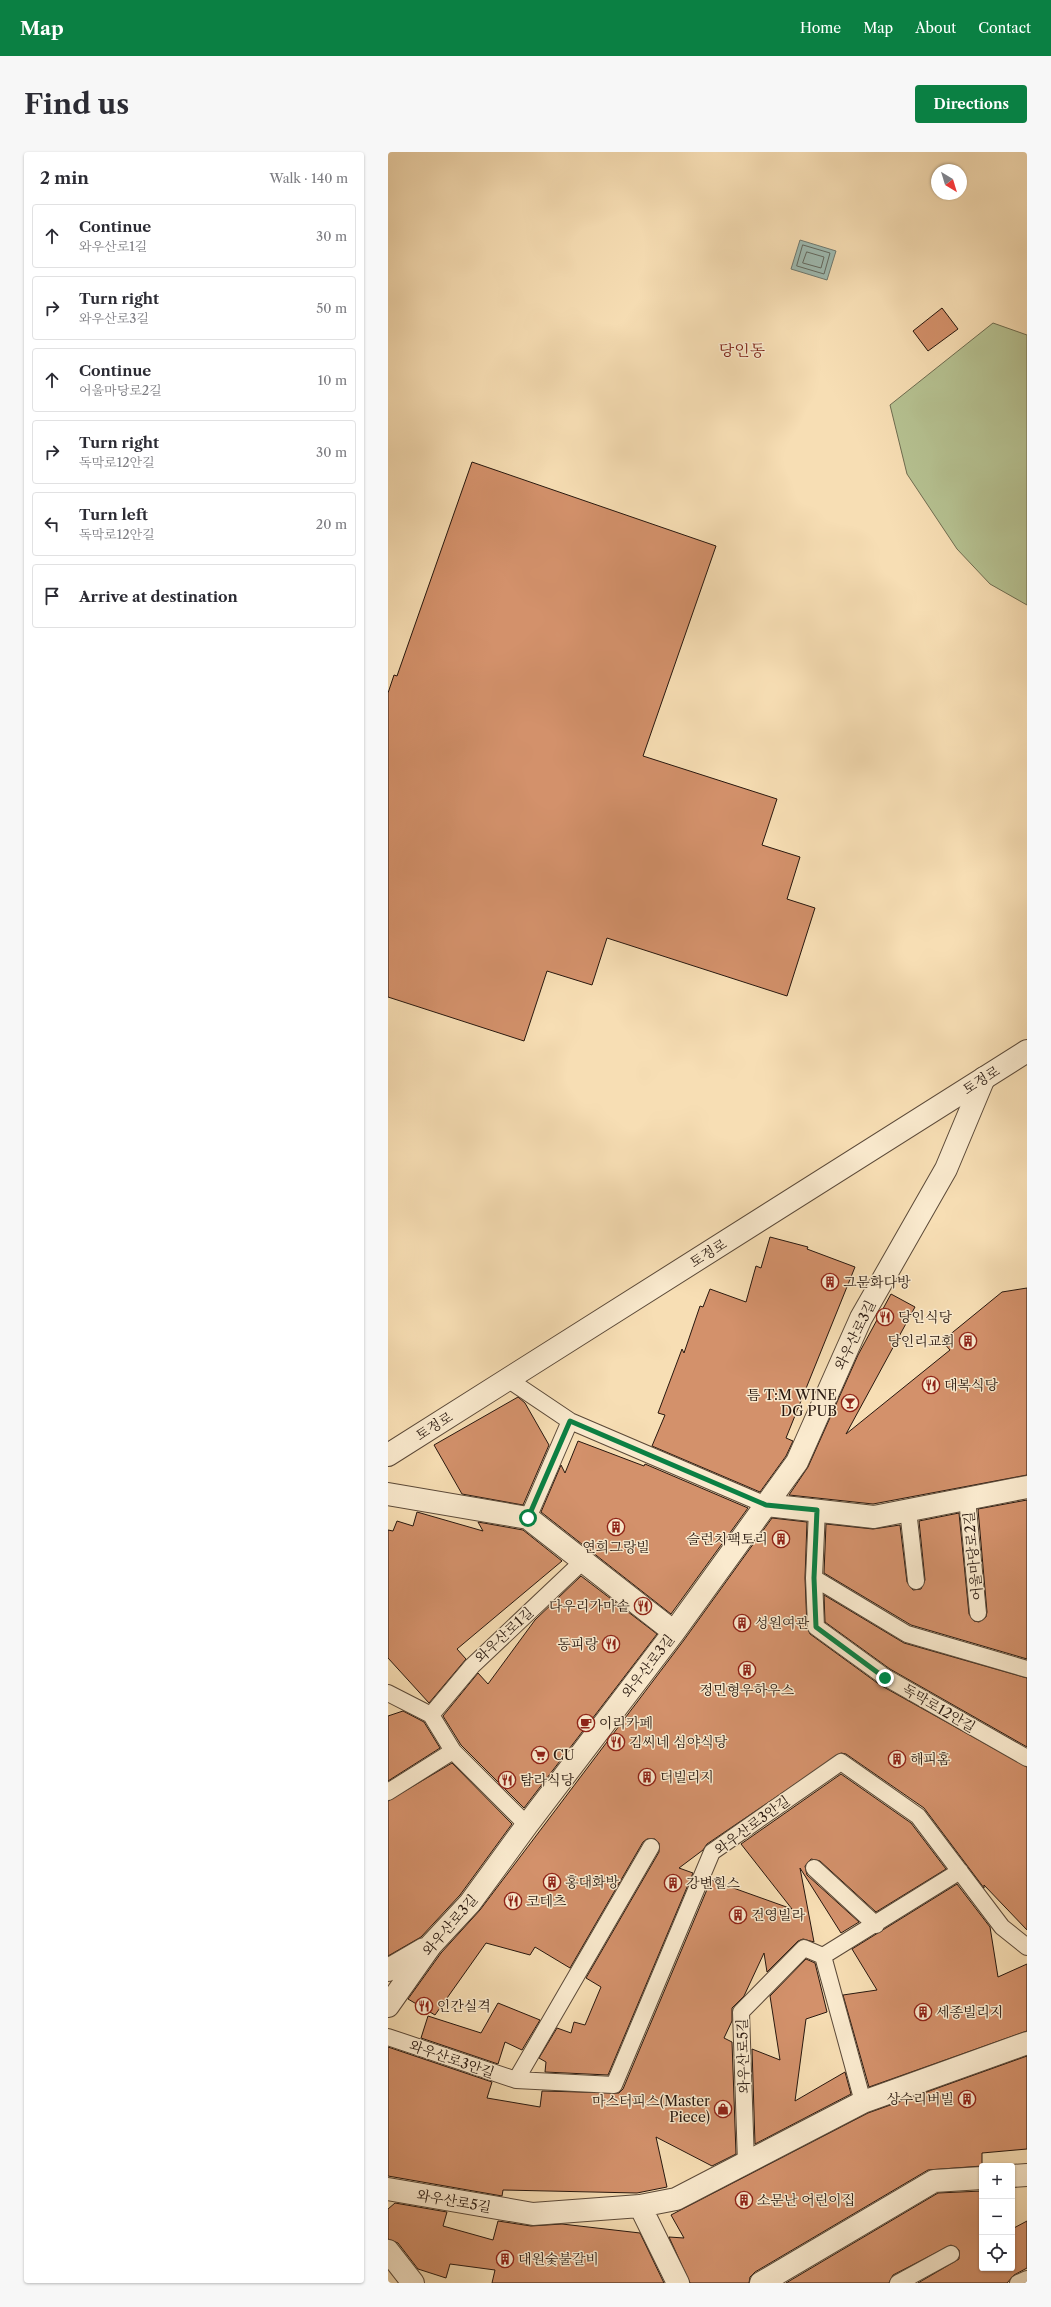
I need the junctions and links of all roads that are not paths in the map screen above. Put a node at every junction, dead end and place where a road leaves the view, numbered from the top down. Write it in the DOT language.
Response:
graph roads {
  1 [pos="1027,1051"];
  2 [pos="984,1078"];
  3 [pos="509,1380"];
  4 [pos="570,1421"];
  5 [pos="388,1455"];
  6 [pos="1027,1487"];
  7 [pos="388,1494"];
  8 [pos="967,1498"];
  9 [pos="766,1505"];
  10 [pos="817,1510"];
  11 [pos="908,1510"];
  12 [pos="528,1518"];
  13 [pos="583,1561"];
  14 [pos="814,1578"];
  15 [pos="916,1581"];
  16 [pos="978,1613"];
  17 [pos="674,1632"];
  18 [pos="1027,1669"];
  19 [pos="388,1693"];
  20 [pos="431,1715"];
  21 [pos="453,1751"];
  22 [pos="1027,1758"];
  23 [pos="388,1792"];
  24 [pos="527,1825"];
  25 [pos="651,1847"];
  26 [pos="814,1868"];
  27 [pos="960,1871"];
  28 [pos="876,1925"];
  29 [pos="430,1945"];
  30 [pos="1027,1947"];
  31 [pos="824,1956"];
  32 [pos="388,1970"];
  33 [pos="388,2006"];
  34 [pos="388,2037"];
  35 [pos="1027,2042"];
  36 [pos="516,2080"];
  37 [pos="863,2102"];
  38 [pos="746,2163"];
  39 [pos="1027,2175"];
  40 [pos="1015,2176"];
  41 [pos="979,2178"];
  42 [pos="388,2189"];
  43 [pos="640,2206"];
  44 [pos="388,2251"];
  45 [pos="951,2254"];
  46 [pos="674,2275"];
  47 [pos="1027,2278"];
  48 [pos="413,2283"];
  49 [pos="761,2283"];
  50 [pos="898,2283"];
  51 [pos="1018,2283"];
  1 -- 2 [label="street, 토정로"];
  2 -- 3 [label="street, 토정로"];
  2 -- 9 [label="street, 와우산로3길"];
  3 -- 4 [label="lane"];
  3 -- 5 [label="street, 토정로"];
  4 -- 9 [label="lane"];
  4 -- 12 [label="lane"];
  6 -- 8 [label="street, 어울마당로2길"];
  7 -- 12 [label="street"];
  8 -- 11 [label="street, 어울마당로2길"];
  8 -- 16 [label="lane, 어울마당로2길"];
  9 -- 10 [label="street, 어울마당로2길"];
  9 -- 17 [label="street, 와우산로3길"];
  10 -- 11 [label="street, 어울마당로2길"];
  10 -- 14 [label="lane, 독막로12안길"];
  11 -- 15 [label="lane"];
  12 -- 13 [label="street"];
  13 -- 17 [label="street"];
  13 -- 20 [label="lane, 와우산로1길"];
  14 -- 18 [label="lane"];
  14 -- 22 [label="lane, 독막로12안길"];
  17 -- 24 [label="street, 와우산로3길"];
  19 -- 20 [label="lane"];
  20 -- 21 [label="lane"];
  21 -- 23 [label="lane"];
  21 -- 24 [label="lane"];
  24 -- 29 [label="street, 와우산로3길"];
  25 -- 36 [label="lane"];
  26 -- 28 [label="lane"];
  27 -- 28 [label="lane"];
  27 -- 30 [label="lane, 와우산로3안길"];
  27 -- 36 [label="lane, 와우산로3안길"];
  28 -- 31 [label="lane"];
  29 -- 32 [label="street"];
  29 -- 33 [label="street, 와우산로3길"];
  31 -- 37 [label="lane"];
  31 -- 38 [label="lane, 와우산로5길"];
  34 -- 36 [label="lane, 와우산로3안길"];
  35 -- 37 [label="street, 와우산로5길"];
  37 -- 38 [label="street, 와우산로5길"];
  38 -- 43 [label="street, 와우산로5길"];
  39 -- 40 [label="street"];
  41 -- 49 [label="street"];
  42 -- 43 [label="street, 와우산로5길"];
  43 -- 46 [label="street"];
  44 -- 48 [label="street"];
  45 -- 50 [label="lane"];
  47 -- 51 [label="lane"];
}
